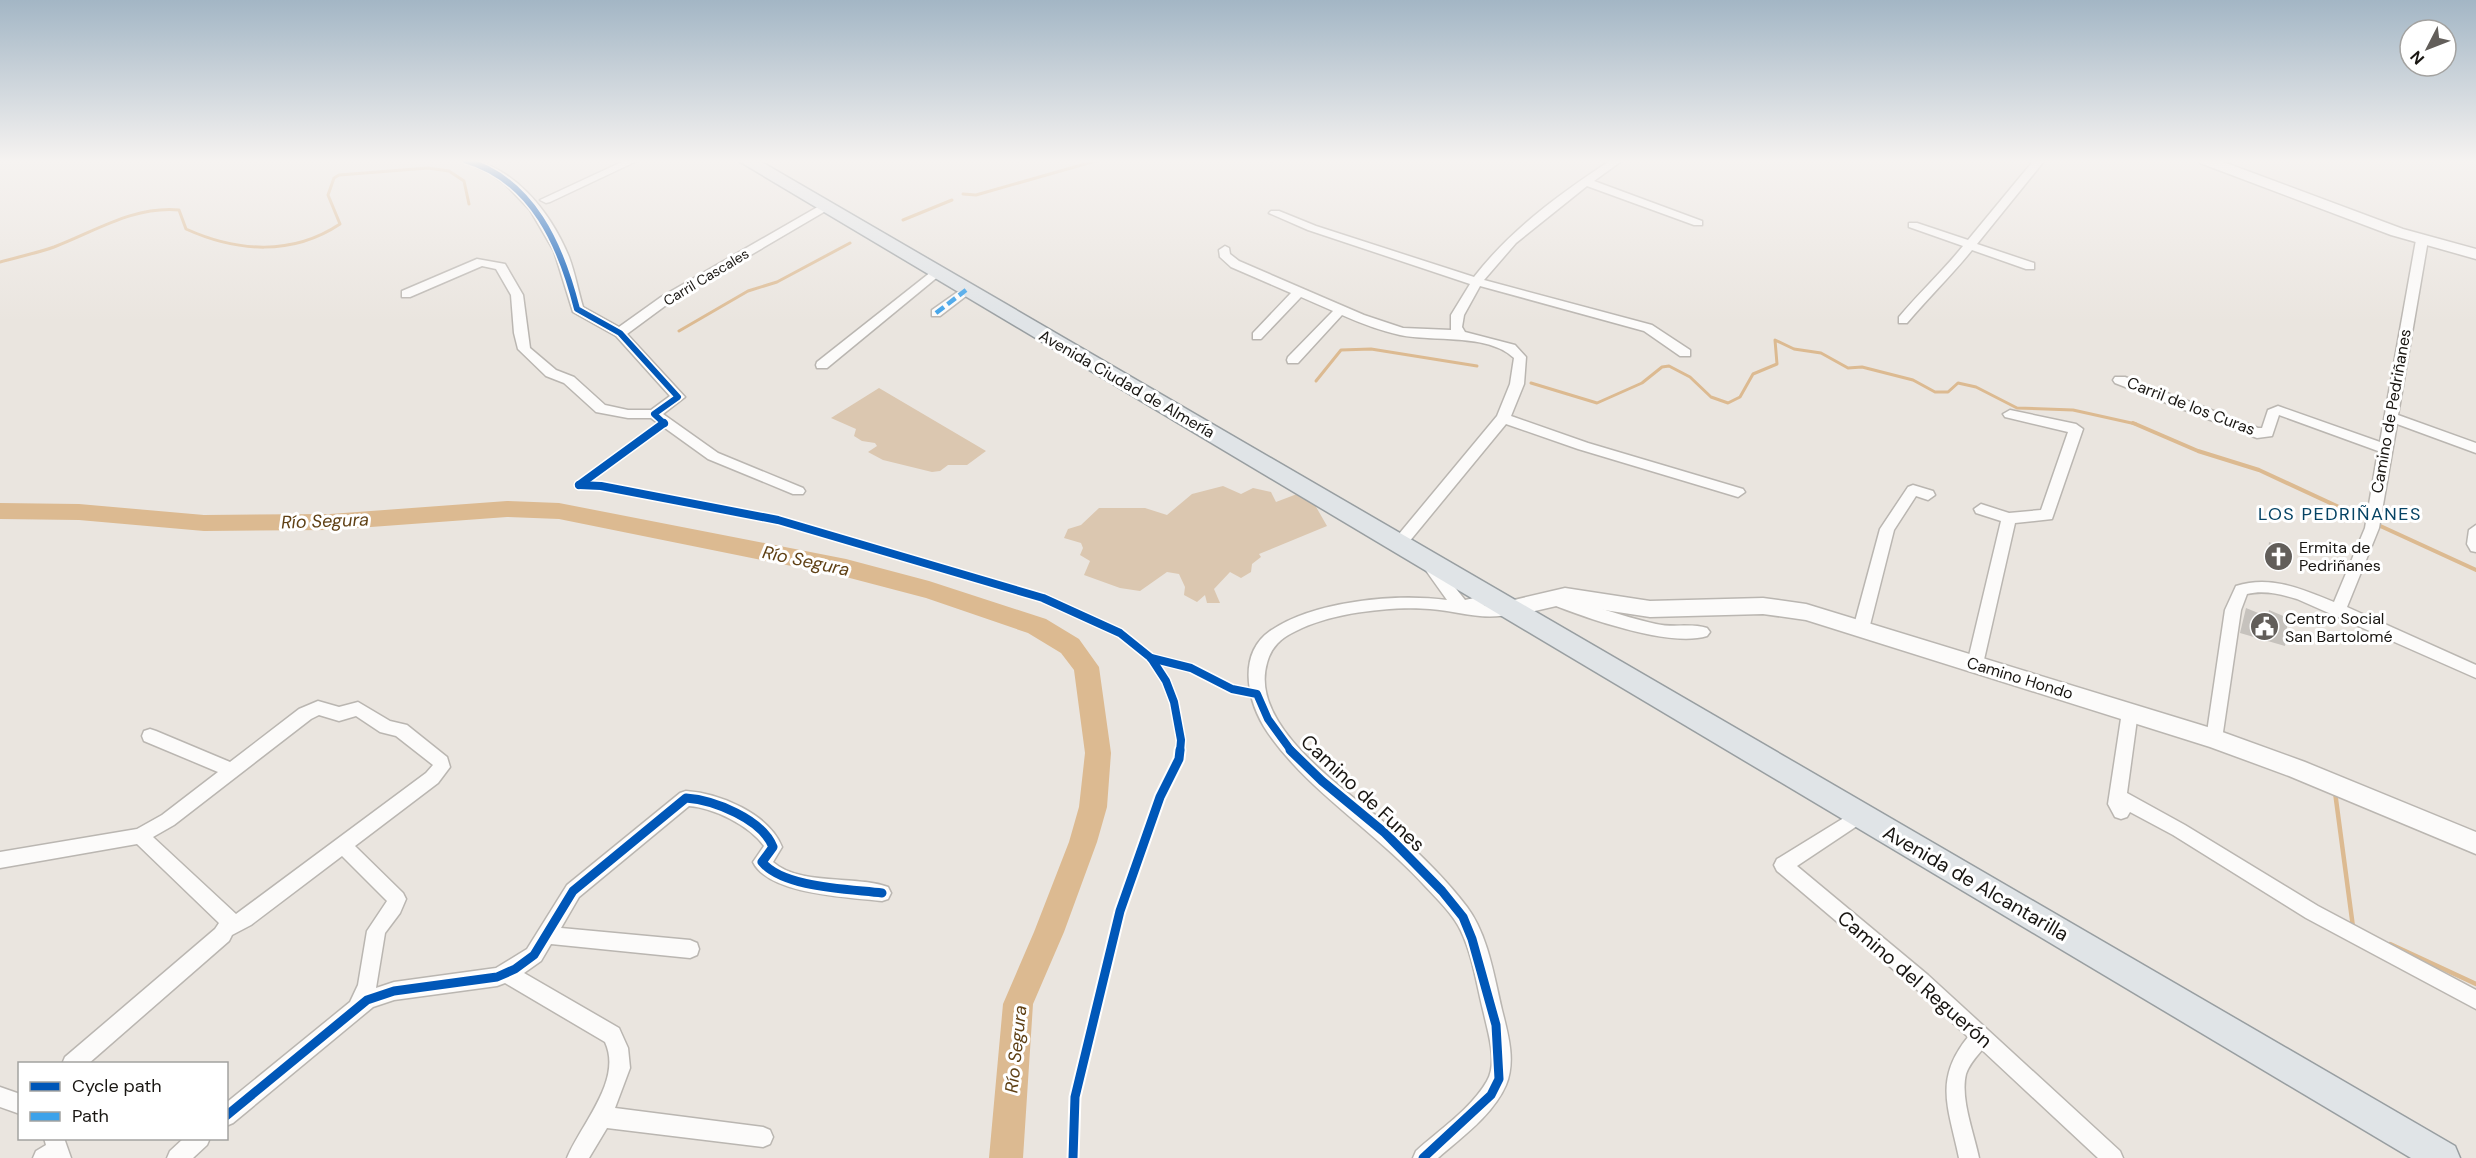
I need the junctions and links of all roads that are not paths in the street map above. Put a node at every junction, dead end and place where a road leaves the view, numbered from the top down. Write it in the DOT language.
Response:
graph roads {
  1 [pos="538,214"];
  2 [pos="813,214"];
  3 [pos="837,214"];
  4 [pos="1278,214"];
  5 [pos="1543,214"];
  6 [pos="1673,214"];
  7 [pos="1996,214"];
  8 [pos="2347,214"];
  9 [pos="1698,223"];
  10 [pos="1913,225"];
  11 [pos="2422,240"];
  12 [pos="1970,246"];
  13 [pos="1225,250"];
  14 [pos="2476,254"];
  15 [pos="2030,266"];
  16 [pos="936,272"];
  17 [pos="1476,282"];
  18 [pos="966,290"];
  19 [pos="1299,292"];
  20 [pos="406,294"];
  21 [pos="1340,310"];
  22 [pos="936,313"];
  23 [pos="1903,320"];
  24 [pos="620,333"];
  25 [pos="1460,334"];
  26 [pos="1257,336"];
  27 [pos="1684,352"];
  28 [pos="1293,360"];
  29 [pos="822,364"];
  30 [pos="2120,380"];
  31 [pos="2010,414"];
  32 [pos="2390,417"];
  33 [pos="1503,418"];
  34 [pos="659,419"];
  35 [pos="2384,447"];
  36 [pos="2476,447"];
  37 [pos="798,491"];
  38 [pos="1738,492"];
  39 [pos="1928,495"];
  40 [pos="1982,509"];
  41 [pos="2009,518"];
  42 [pos="2476,530"];
  43 [pos="1399,544"];
  44 [pos="2476,547"];
  45 [pos="1420,556"];
  46 [pos="1440,579"];
  47 [pos="1482,593"];
  48 [pos="1549,599"];
  49 [pos="1424,603"];
  50 [pos="1461,606"];
  51 [pos="1509,609"];
  52 [pos="2338,610"];
  53 [pos="1645,618"];
  54 [pos="1861,629"];
  55 [pos="1548,632"];
  56 [pos="1702,632"];
  57 [pos="1975,664"];
  58 [pos="2476,672"];
  59 [pos="2130,712"];
  60 [pos="150,736"];
  61 [pos="2214,739"];
  62 [pos="231,770"];
  63 [pos="1860,815"];
  64 [pos="140,836"];
  65 [pos="2476,843"];
  66 [pos="344,846"];
  67 [pos="0,860"];
  68 [pos="882,893"];
  69 [pos="228,928"];
  70 [pos="547,935"];
  71 [pos="690,949"];
  72 [pos="506,973"];
  73 [pos="2476,1000"];
  74 [pos="357,1006"];
  75 [pos="1981,1036"];
  76 [pos="74,1062"];
  77 [pos="0,1097"];
  78 [pos="18,1103"];
  79 [pos="228,1114"];
  80 [pos="602,1117"];
  81 [pos="764,1137"];
  82 [pos="198,1140"];
  83 [pos="177,1158"];
  84 [pos="577,1158"];
  85 [pos="1423,1158"];
  86 [pos="1969,1158"];
  87 [pos="2113,1158"];
  88 [pos="2443,1158"];
  1 -- 24 [label="street"];
  2 -- 24 [label="street, Carril Cascales"];
  3 -- 16 [label="main road, Avenida Ciudad de Almería"];
  4 -- 17 [label="street"];
  5 -- 17 [label="street"];
  6 -- 9 [label="street"];
  7 -- 12 [label="street"];
  8 -- 11 [label="main road"];
  10 -- 12 [label="street"];
  11 -- 14 [label="main road"];
  11 -- 32 [label="street, Camino de Pedriñanes"];
  12 -- 15 [label="street"];
  12 -- 23 [label="street"];
  13 -- 19 [label="street"];
  16 -- 18 [label="main road, Avenida Ciudad de Almería"];
  16 -- 29 [label="street"];
  17 -- 25 [label="street"];
  17 -- 27 [label="street"];
  18 -- 22 [label="street"];
  18 -- 43 [label="main road, Avenida Ciudad de Almería"];
  19 -- 21 [label="street"];
  19 -- 26 [label="street"];
  20 -- 34 [label="street"];
  21 -- 25 [label="street"];
  21 -- 28 [label="street"];
  24 -- 34 [label="street"];
  25 -- 33 [label="street"];
  30 -- 35 [label="street, Carril de los Curas"];
  31 -- 41 [label="street"];
  32 -- 35 [label="street, Camino de Pedriñanes"];
  32 -- 36 [label="street"];
  33 -- 38 [label="street"];
  33 -- 43 [label="street"];
  34 -- 37 [label="street"];
  35 -- 52 [label="street, Camino de Pedriñanes"];
  39 -- 54 [label="street"];
  40 -- 41 [label="street"];
  41 -- 57 [label="street"];
  42 -- 44 [label="street"];
  43 -- 45 [label="main road, Avenida Ciudad de Almería"];
  45 -- 46 [label="street"];
  45 -- 47 [label="main road, Avenida Ciudad de Almería"];
  46 -- 49 [label="street"];
  46 -- 50 [label="street"];
  47 -- 50 [label="street"];
  47 -- 51 [label="main road, Avenida Ciudad de Almería"];
  48 -- 51 [label="main road, Camino Hondo"];
  48 -- 53 [label="main road, Camino Hondo"];
  48 -- 55 [label="main road"];
  49 -- 50 [label="street, Camino de Funes"];
  49 -- 85 [label="street, Camino de Funes"];
  50 -- 51 [label="street, Camino de Funes"];
  51 -- 55 [label="main road, Avenida de Alcantarilla"];
  52 -- 58 [label="street"];
  52 -- 61 [label="street"];
  53 -- 54 [label="main road, Camino Hondo"];
  53 -- 56 [label="street"];
  54 -- 57 [label="main road, Camino Hondo"];
  55 -- 63 [label="main road, Avenida de Alcantarilla"];
  57 -- 59 [label="main road, Camino Hondo"];
  59 -- 61 [label="main road, Camino Hondo"];
  59 -- 73 [label="street"];
  60 -- 62 [label="street"];
  61 -- 65 [label="main road, Camino Hondo"];
  62 -- 64 [label="street"];
  62 -- 66 [label="street"];
  63 -- 75 [label="street, Camino del Reguerón"];
  63 -- 88 [label="main road, Avenida de Alcantarilla"];
  64 -- 67 [label="street"];
  64 -- 69 [label="street"];
  66 -- 69 [label="street"];
  66 -- 74 [label="street"];
  68 -- 70 [label="street"];
  69 -- 76 [label="street"];
  70 -- 71 [label="street"];
  70 -- 72 [label="street"];
  72 -- 74 [label="street"];
  72 -- 80 [label="street"];
  74 -- 79 [label="street"];
  75 -- 86 [label="street"];
  75 -- 87 [label="street, Camino del Reguerón"];
  77 -- 78 [label="street"];
  80 -- 81 [label="street"];
  80 -- 84 [label="street"];
  82 -- 83 [label="street"];
}
